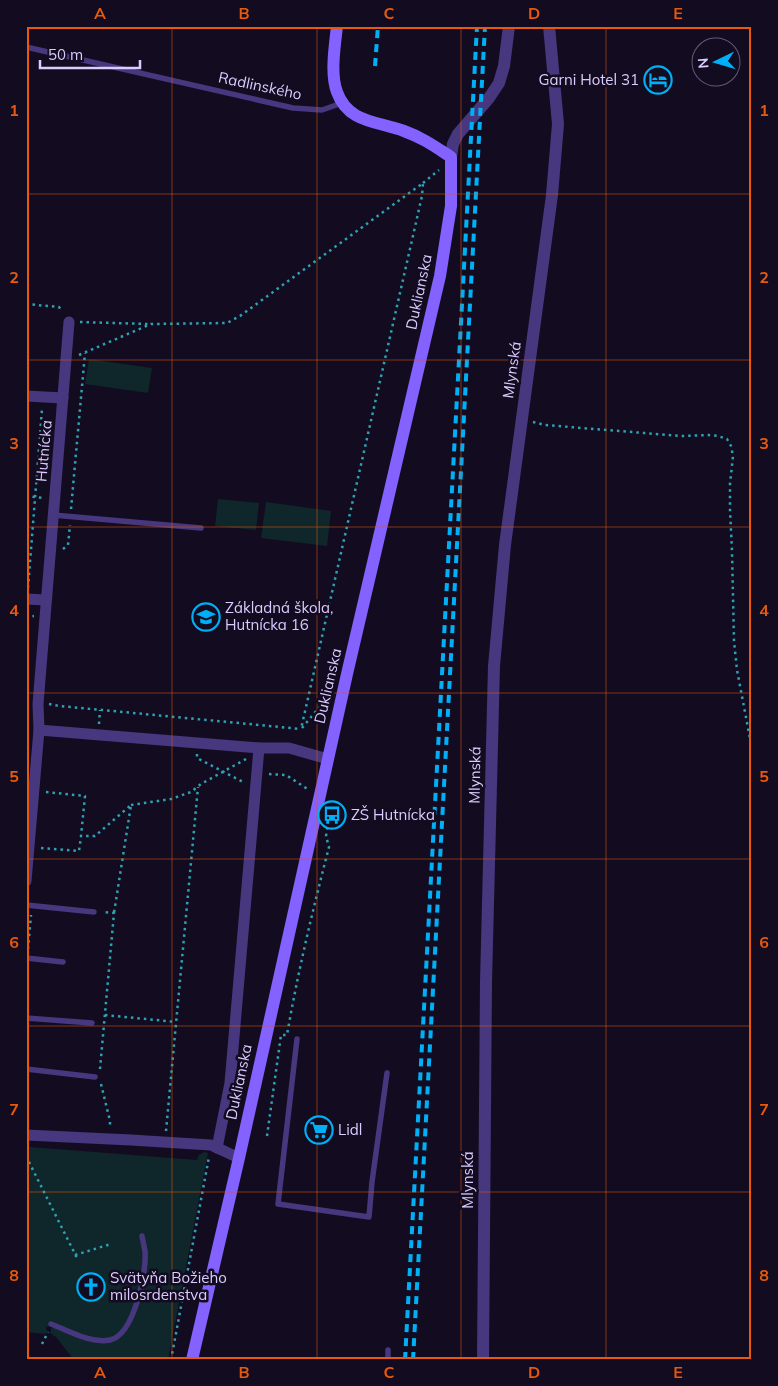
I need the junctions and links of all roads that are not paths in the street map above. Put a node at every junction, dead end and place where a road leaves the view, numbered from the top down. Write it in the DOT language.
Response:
graph roads {
  1 [pos="337,26"];
  2 [pos="509,26"];
  3 [pos="549,26"];
  4 [pos="26,46"];
  5 [pos="342,103"];
  6 [pos="450,162"];
  7 [pos="69,322"];
  8 [pos="26,396"];
  9 [pos="63,398"];
  10 [pos="53,515"];
  11 [pos="201,528"];
  12 [pos="26,599"];
  13 [pos="46,600"];
  14 [pos="39,730"];
  15 [pos="259,748"];
  16 [pos="328,759"];
  17 [pos="26,881"];
  18 [pos="29,905"];
  19 [pos="94,912"];
  20 [pos="27,958"];
  21 [pos="63,962"];
  22 [pos="26,1018"];
  23 [pos="92,1023"];
  24 [pos="298,1039"];
  25 [pos="26,1069"];
  26 [pos="387,1073"];
  27 [pos="97,1077"];
  28 [pos="26,1135"];
  29 [pos="214,1147"];
  30 [pos="239,1158"];
  31 [pos="142,1236"];
  32 [pos="51,1324"];
  33 [pos="388,1350"];
  34 [pos="192,1360"];
  35 [pos="388,1360"];
  36 [pos="483,1360"];
  1 -- 5 [label="main road"];
  2 -- 6 [label="street"];
  3 -- 36 [label="street, Mlynská"];
  4 -- 5 [label="lane, Radlinského"];
  5 -- 6 [label="main road"];
  6 -- 16 [label="main road, Duklianska"];
  7 -- 9 [label="street, Hutnícka"];
  8 -- 9 [label="street"];
  9 -- 10 [label="street, Hutnícka"];
  10 -- 11 [label="lane"];
  10 -- 13 [label="street, Hutnícka"];
  12 -- 13 [label="street"];
  13 -- 14 [label="street, Hutnícka"];
  14 -- 15 [label="street"];
  14 -- 17 [label="street, Hutnícka"];
  15 -- 16 [label="street"];
  15 -- 29 [label="street, Duklianska"];
  16 -- 30 [label="main road, Duklianska"];
  18 -- 19 [label="lane"];
  20 -- 21 [label="lane"];
  22 -- 23 [label="lane"];
  24 -- 26 [label="lane"];
  25 -- 27 [label="lane"];
  28 -- 29 [label="street"];
  29 -- 30 [label="street"];
  30 -- 34 [label="main road, Duklianska"];
  31 -- 32 [label="lane"];
  33 -- 35 [label="lane"];
}
